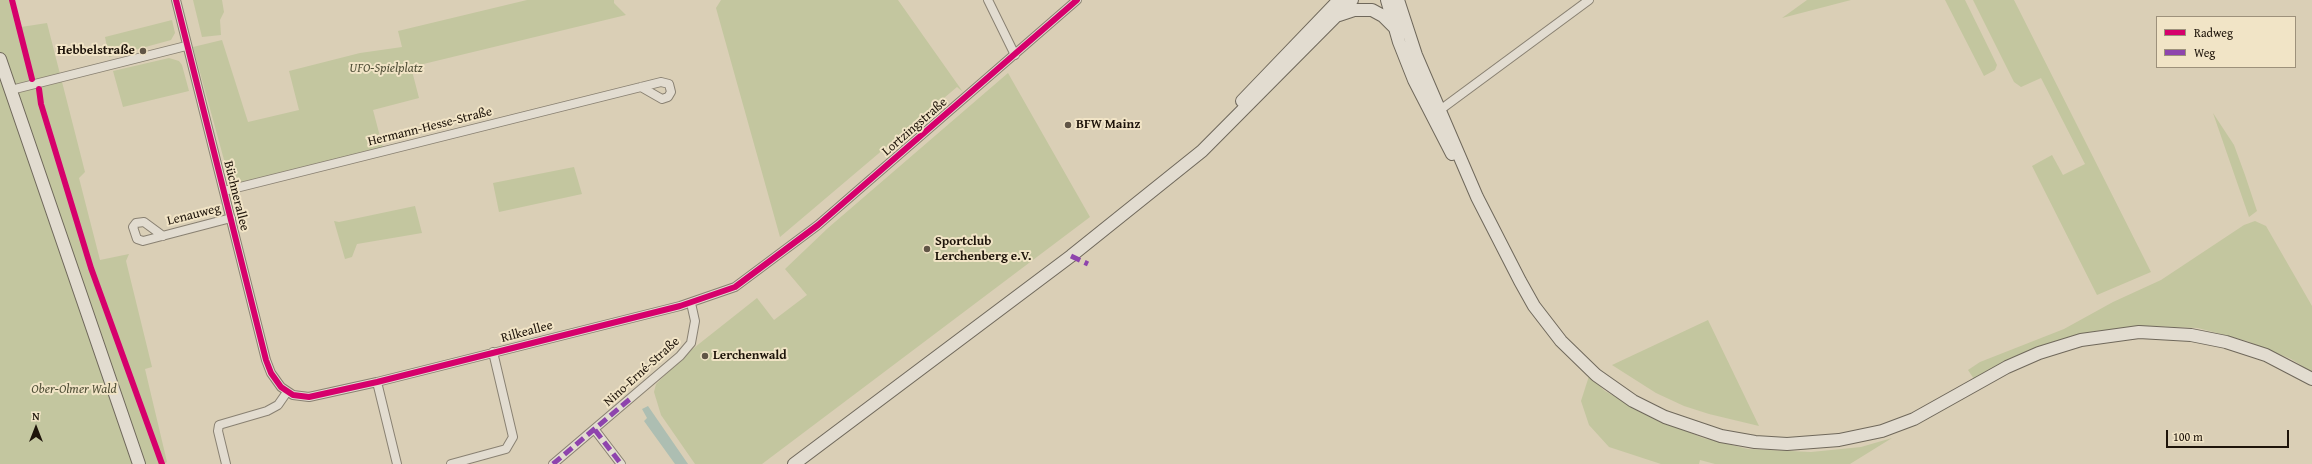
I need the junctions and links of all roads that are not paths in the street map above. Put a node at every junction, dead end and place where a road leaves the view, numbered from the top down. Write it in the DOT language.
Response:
graph roads {
  1 [pos="176,0"];
  2 [pos="988,0"];
  3 [pos="1339,0"];
  4 [pos="1352,0"];
  5 [pos="1387,0"];
  6 [pos="1398,0"];
  7 [pos="1589,0"];
  8 [pos="1073,1"];
  9 [pos="1334,17"];
  10 [pos="1395,29"];
  11 [pos="186,46"];
  12 [pos="1015,55"];
  13 [pos="0,59"];
  14 [pos="641,87"];
  15 [pos="11,90"];
  16 [pos="1440,110"];
  17 [pos="1166,180"];
  18 [pos="224,191"];
  19 [pos="1477,197"];
  20 [pos="231,218"];
  21 [pos="163,236"];
  22 [pos="765,266"];
  23 [pos="691,302"];
  24 [pos="493,352"];
  25 [pos="2312,379"];
  26 [pos="377,382"];
  27 [pos="287,392"];
  28 [pos="596,430"];
  29 [pos="139,464"];
  30 [pos="226,464"];
  31 [pos="397,464"];
  32 [pos="451,464"];
  33 [pos="553,464"];
  34 [pos="622,464"];
  35 [pos="794,464"];
  1 -- 11 [label="street, Büchnerallee"];
  2 -- 12 [label="street"];
  3 -- 17 [label="main road"];
  4 -- 9 [label="main road"];
  5 -- 10 [label="main road"];
  6 -- 16 [label="main road"];
  7 -- 16 [label="street"];
  8 -- 12 [label="street, Lortzingstraße"];
  9 -- 10 [label="main road"];
  9 -- 17 [label="main road"];
  10 -- 19 [label="main road"];
  11 -- 15 [label="street"];
  11 -- 18 [label="street, Büchnerallee"];
  12 -- 22 [label="street, Lortzingstraße"];
  13 -- 15 [label="main road"];
  14 -- 18 [label="street, Hermann-Hesse-Straße"];
  15 -- 29 [label="main road"];
  16 -- 19 [label="main road"];
  17 -- 35 [label="main road"];
  18 -- 20 [label="street, Büchnerallee"];
  19 -- 25 [label="main road"];
  20 -- 21 [label="street, Lenauweg"];
  20 -- 27 [label="street, Büchnerallee"];
  22 -- 23 [label="street, Rilkeallee"];
  23 -- 24 [label="street, Rilkeallee"];
  23 -- 28 [label="street, Nino-Erné-Straße"];
  24 -- 26 [label="street, Rilkeallee"];
  24 -- 32 [label="street"];
  26 -- 27 [label="street, Rilkeallee"];
  26 -- 31 [label="street"];
  27 -- 30 [label="street"];
  28 -- 33 [label="street, Nino-Erné-Straße"];
  28 -- 34 [label="street"];
}
